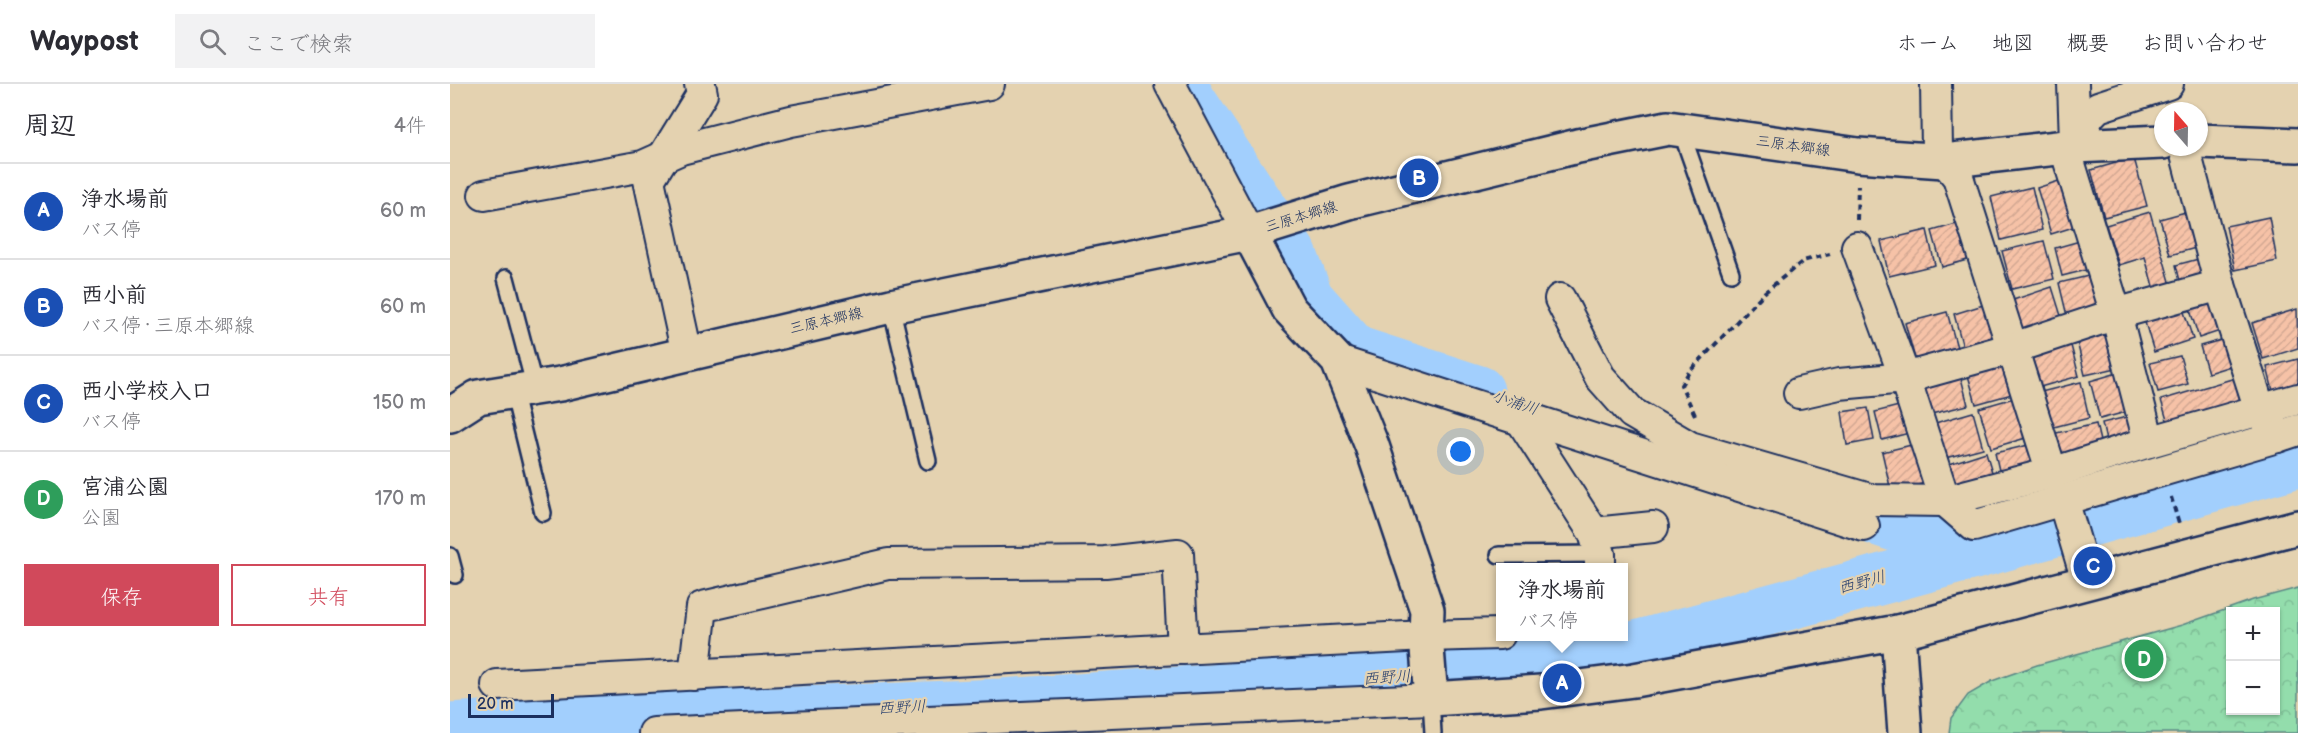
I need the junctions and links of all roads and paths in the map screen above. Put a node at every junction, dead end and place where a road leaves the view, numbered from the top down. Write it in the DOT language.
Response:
graph roads {
  1 [pos="700,84"];
  2 [pos="989,84"];
  3 [pos="1170,84"];
  4 [pos="1936,84"];
  5 [pos="2073,84"];
  6 [pos="2168,84"];
  7 [pos="1689,130"];
  8 [pos="2208,141"];
  9 [pos="2154,142"];
  10 [pos="2298,145"];
  11 [pos="2075,146"];
  12 [pos="664,155"];
  13 [pos="1858,155"];
  14 [pos="2186,156"];
  15 [pos="1944,161"];
  16 [pos="484,195"];
  17 [pos="1248,233"];
  18 [pos="1857,247"];
  19 [pos="1731,273"];
  20 [pos="506,278"];
  21 [pos="2220,285"];
  22 [pos="1560,299"];
  23 [pos="891,306"];
  24 [pos="2116,314"];
  25 [pos="2013,348"];
  26 [pos="687,354"];
  27 [pos="1338,361"];
  28 [pos="1905,378"];
  29 [pos="524,389"];
  30 [pos="1799,393"];
  31 [pos="2298,399"];
  32 [pos="2260,410"];
  33 [pos="452,411"];
  34 [pos="1523,423"];
  35 [pos="2287,433"];
  36 [pos="2149,442"];
  37 [pos="1703,451"];
  38 [pos="928,461"];
  39 [pos="2163,470"];
  40 [pos="2058,486"];
  41 [pos="1945,501"];
  42 [pos="543,513"];
  43 [pos="1864,526"];
  44 [pos="1653,527"];
  45 [pos="2298,527"];
  46 [pos="2183,539"];
  47 [pos="1598,552"];
  48 [pos="1499,555"];
  49 [pos="450,556"];
  50 [pos="2082,564"];
  51 [pos="455,575"];
  52 [pos="1898,632"];
  53 [pos="1496,634"];
  54 [pos="1426,636"];
  55 [pos="1183,649"];
  56 [pos="694,675"];
  57 [pos="497,685"];
  58 [pos="1431,699"];
  59 [pos="696,732"];
  60 [pos="654,733"];
  61 [pos="1433,733"];
  62 [pos="1905,733"];
  1 -- 12 [label="street"];
  2 -- 12 [label="street"];
  3 -- 17 [label="street"];
  4 -- 15 [label="street"];
  5 -- 11 [label="street"];
  6 -- 11 [label="street"];
  7 -- 13 [label="main road, 三原本郷線"];
  7 -- 17 [label="main road, 三原本郷線"];
  7 -- 19 [label="lane"];
  8 -- 10 [label="main road"];
  9 -- 11 [label="main road, 三原本郷線"];
  11 -- 15 [label="main road, 三原本郷線"];
  11 -- 24 [label="street"];
  12 -- 16 [label="street"];
  12 -- 26 [label="street"];
  13 -- 15 [label="main road, 三原本郷線"];
  13 -- 18 [label="path"];
  14 -- 21 [label="street"];
  15 -- 25 [label="street"];
  17 -- 23 [label="main road, 三原本郷線"];
  17 -- 27 [label="main road"];
  18 -- 28 [label="street"];
  18 -- 37 [label="path"];
  20 -- 29 [label="lane"];
  21 -- 24 [label="street"];
  21 -- 32 [label="street"];
  22 -- 37 [label="street"];
  23 -- 26 [label="main road, 三原本郷線"];
  23 -- 38 [label="lane"];
  24 -- 25 [label="street"];
  24 -- 36 [label="street"];
  25 -- 28 [label="street"];
  25 -- 40 [label="street"];
  26 -- 29 [label="main road, 三原本郷線"];
  27 -- 34 [label="street"];
  27 -- 54 [label="main road"];
  28 -- 30 [label="street"];
  28 -- 41 [label="street"];
  29 -- 33 [label="main road, 三原本郷線"];
  29 -- 42 [label="lane"];
  31 -- 32 [label="street"];
  32 -- 35 [label="street"];
  32 -- 36 [label="street"];
  34 -- 43 [label="street"];
  34 -- 47 [label="street"];
  35 -- 39 [label="street"];
  36 -- 40 [label="street"];
  37 -- 41 [label="street"];
  39 -- 40 [label="street"];
  39 -- 46 [label="path"];
  40 -- 41 [label="street"];
  40 -- 50 [label="street"];
  44 -- 47 [label="street"];
  45 -- 52 [label="main road"];
  47 -- 48 [label="lane"];
  49 -- 51 [label="lane"];
  52 -- 58 [label="main road"];
  52 -- 62 [label="main road"];
  53 -- 54 [label="street"];
  54 -- 55 [label="street"];
  54 -- 58 [label="main road"];
  55 -- 56 [label="street"];
  55 -- 56 [label="street"];
  56 -- 57 [label="street"];
  58 -- 59 [label="street"];
  58 -- 61 [label="lane"];
  59 -- 60 [label="street"];
}
